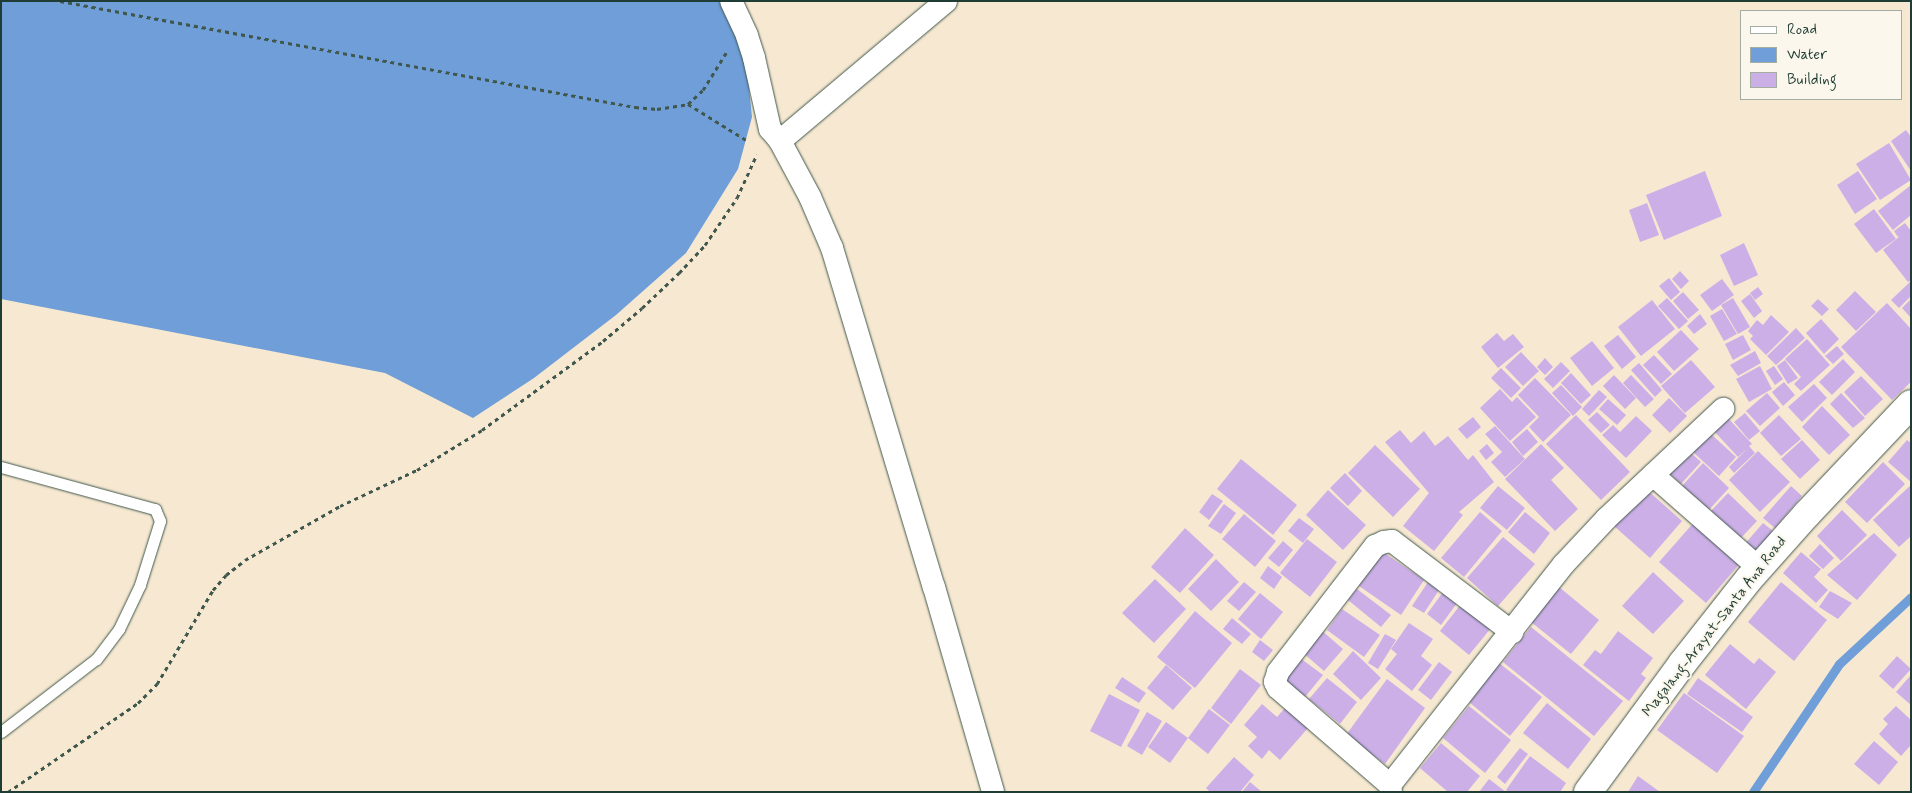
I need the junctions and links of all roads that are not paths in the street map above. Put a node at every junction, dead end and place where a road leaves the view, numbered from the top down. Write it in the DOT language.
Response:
graph roads {
  1 [pos="731,1"];
  2 [pos="946,1"];
  3 [pos="770,140"];
  4 [pos="1911,404"];
  5 [pos="1723,409"];
  6 [pos="1,468"];
  7 [pos="1653,475"];
  8 [pos="1759,568"];
  9 [pos="1512,632"];
  10 [pos="1,732"];
  11 [pos="1391,789"];
  12 [pos="993,792"];
  13 [pos="1588,792"];
  1 -- 3 [label="street"];
  2 -- 3 [label="street"];
  3 -- 12 [label="street"];
  4 -- 8 [label="main road, Magalang-Arayat-Santa Ana Road"];
  5 -- 7 [label="street"];
  6 -- 10 [label="lane"];
  7 -- 8 [label="street"];
  7 -- 9 [label="street"];
  8 -- 13 [label="main road, Magalang-Arayat-Santa Ana Road"];
  9 -- 11 [label="street"];
  9 -- 11 [label="street"];
}
